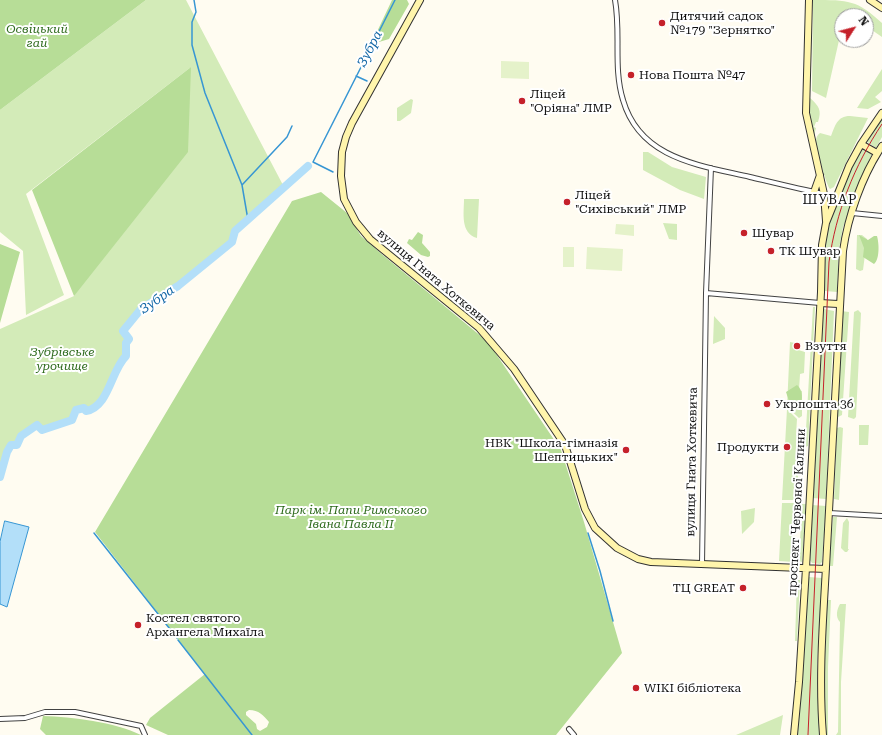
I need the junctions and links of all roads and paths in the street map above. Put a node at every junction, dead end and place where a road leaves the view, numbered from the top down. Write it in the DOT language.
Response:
graph roads {
  1 [pos="420,0"];
  2 [pos="615,0"];
  3 [pos="808,0"];
  4 [pos="872,1"];
  5 [pos="882,8"];
  6 [pos="882,13"];
  7 [pos="882,113"];
  8 [pos="861,144"];
  9 [pos="882,146"];
  10 [pos="877,154"];
  11 [pos="711,168"];
  12 [pos="820,175"];
  13 [pos="814,192"];
  14 [pos="824,194"];
  15 [pos="837,195"];
  16 [pos="852,213"];
  17 [pos="882,216"];
  18 [pos="826,222"];
  19 [pos="706,293"];
  20 [pos="820,303"];
  21 [pos="838,304"];
  22 [pos="829,513"];
  23 [pos="882,516"];
  24 [pos="702,564"];
  25 [pos="806,568"];
  26 [pos="826,569"];
  27 [pos="0,720"];
  28 [pos="569,729"];
  29 [pos="145,735"];
  30 [pos="574,735"];
  31 [pos="794,735"];
  32 [pos="823,735"];
  1 -- 24 [label="main road, вулиця Гната Хоткевича"];
  2 -- 11 [label="street"];
  3 -- 12 [label="main road"];
  4 -- 5 [label="main road"];
  4 -- 6 [label="main road"];
  7 -- 8 [label="main road, проспект Червоної Калини"];
  8 -- 10 [label="main road"];
  8 -- 15 [label="main road, проспект Червоної Калини"];
  9 -- 10 [label="main road"];
  10 -- 16 [label="main road"];
  11 -- 13 [label="street"];
  11 -- 19 [label="street, вулиця Гната Хоткевича"];
  12 -- 13 [label="main road"];
  12 -- 14 [label="main road"];
  13 -- 14 [label="street"];
  14 -- 15 [label="main road"];
  14 -- 18 [label="main road"];
  15 -- 18 [label="main road, проспект Червоної Калини"];
  16 -- 17 [label="street"];
  16 -- 21 [label="main road"];
  18 -- 20 [label="main road, проспект Червоної Калини"];
  19 -- 20 [label="street"];
  19 -- 24 [label="street, вулиця Гната Хоткевича"];
  20 -- 21 [label="main road"];
  20 -- 25 [label="main road, проспект Червоної Калини"];
  21 -- 22 [label="main road"];
  22 -- 23 [label="street"];
  22 -- 26 [label="main road"];
  24 -- 25 [label="main road, вулиця Гната Хоткевича"];
  25 -- 26 [label="main road, вулиця Гната Хоткевича"];
  25 -- 31 [label="main road, проспект Червоної Калини"];
  26 -- 32 [label="main road"];
  27 -- 29 [label="street"];
  28 -- 30 [label="street"];
}
